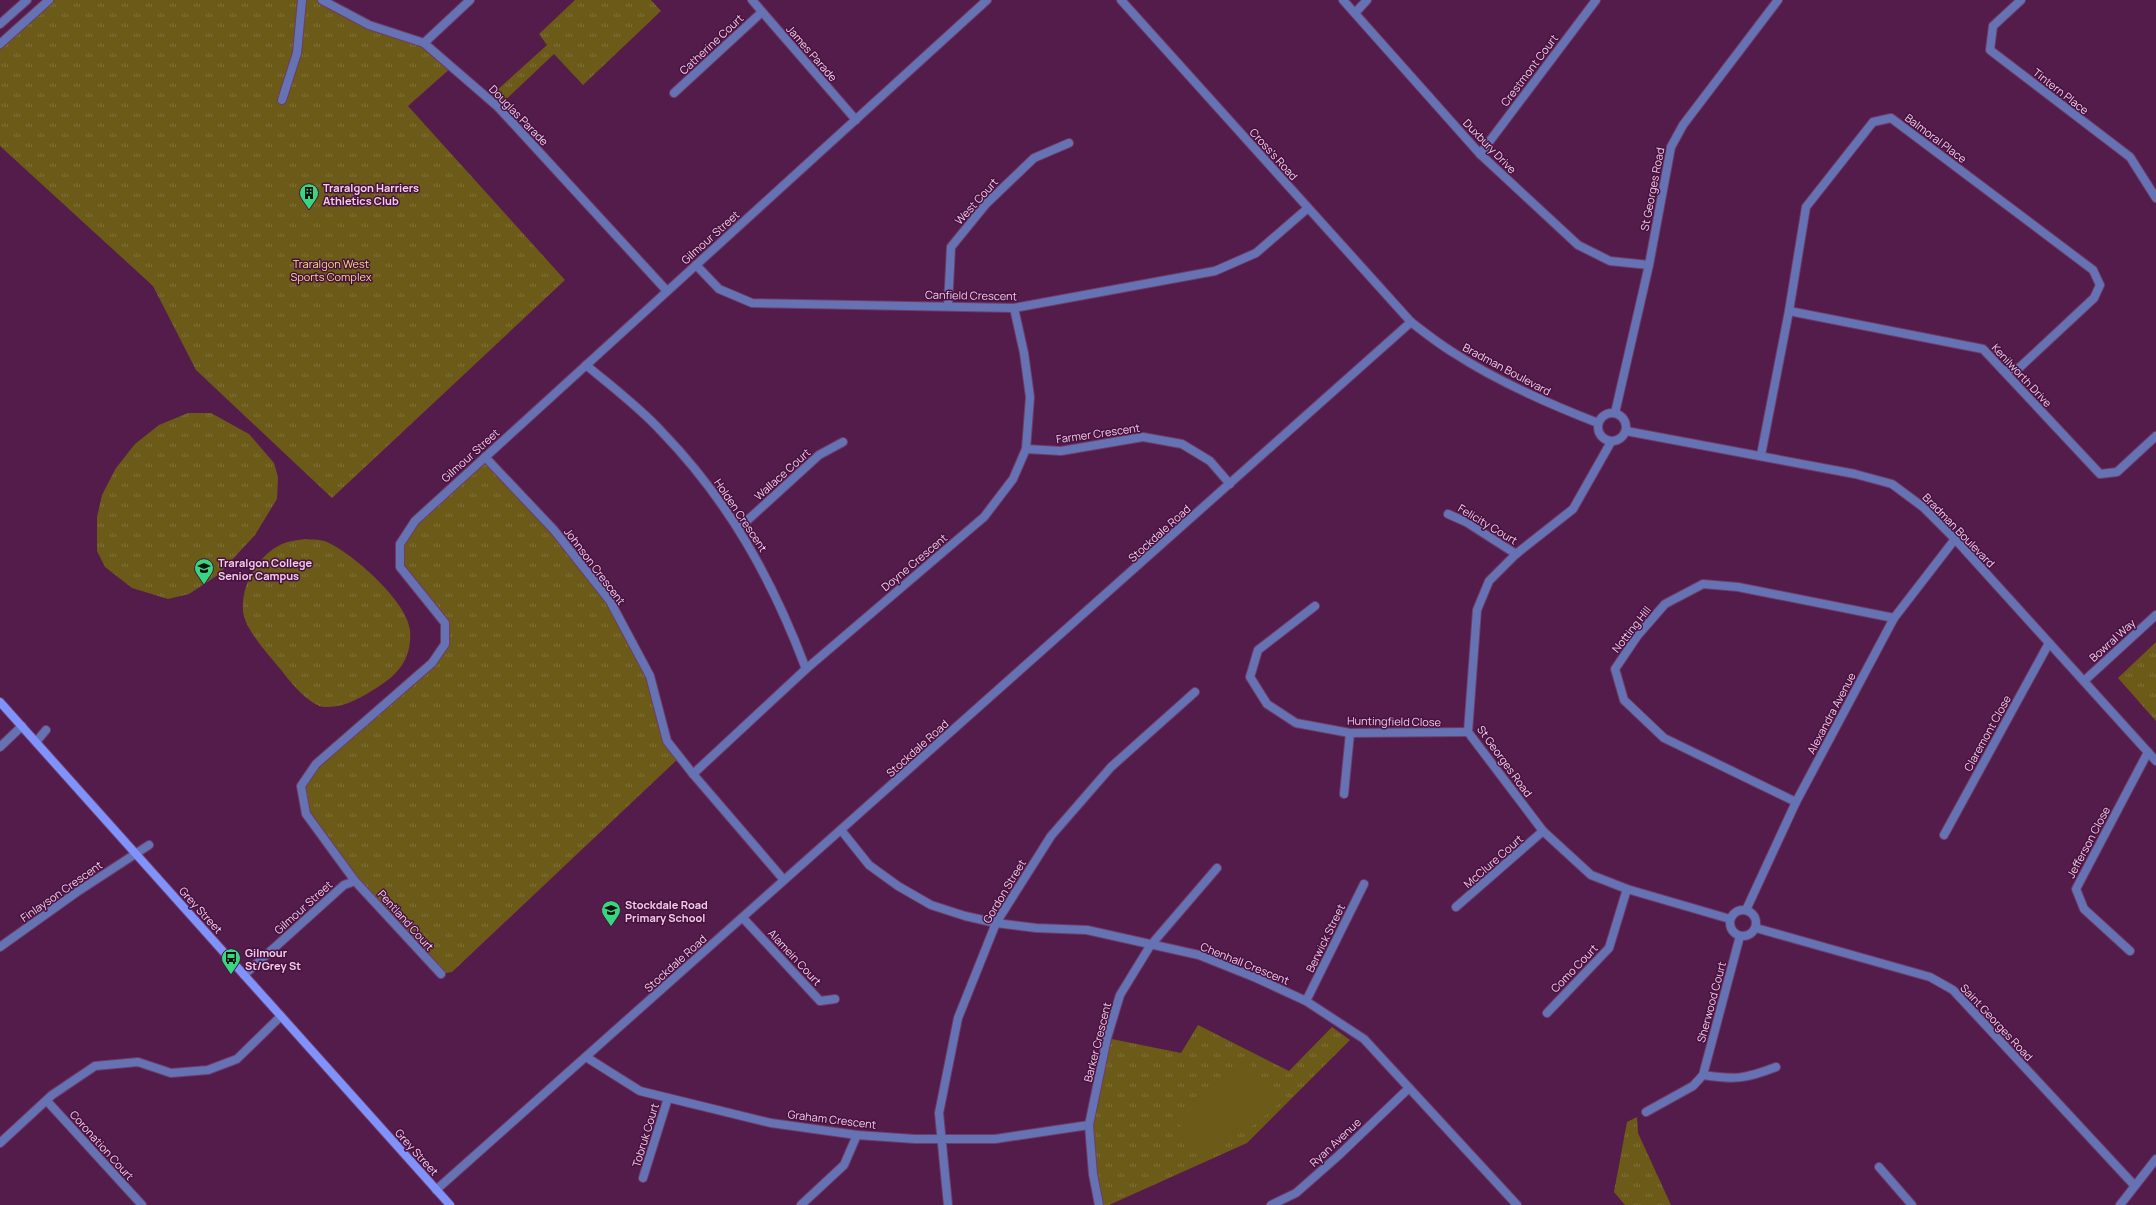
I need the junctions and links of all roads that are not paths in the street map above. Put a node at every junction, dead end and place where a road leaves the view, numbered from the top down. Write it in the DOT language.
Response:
graph roads {
  1 [pos="27,0"];
  2 [pos="49,0"];
  3 [pos="302,0"];
  4 [pos="322,0"];
  5 [pos="470,0"];
  6 [pos="752,0"];
  7 [pos="987,0"];
  8 [pos="1121,0"];
  9 [pos="1343,0"];
  10 [pos="1367,0"];
  11 [pos="1596,0"];
  12 [pos="1778,0"];
  13 [pos="2021,0"];
  14 [pos="762,12"];
  15 [pos="1355,13"];
  16 [pos="0,24"];
  17 [pos="424,43"];
  18 [pos="0,44"];
  19 [pos="674,93"];
  20 [pos="282,100"];
  21 [pos="856,120"];
  22 [pos="1069,143"];
  23 [pos="1480,154"];
  24 [pos="2156,198"];
  25 [pos="1308,208"];
  26 [pos="696,265"];
  27 [pos="1649,265"];
  28 [pos="667,291"];
  29 [pos="948,305"];
  30 [pos="1014,308"];
  31 [pos="1789,311"];
  32 [pos="1411,322"];
  33 [pos="586,365"];
  34 [pos="2003,370"];
  35 [pos="1616,413"];
  36 [pos="1598,422"];
  37 [pos="1626,431"];
  38 [pos="2156,436"];
  39 [pos="843,442"];
  40 [pos="1611,442"];
  41 [pos="1026,449"];
  42 [pos="1761,455"];
  43 [pos="485,457"];
  44 [pos="1230,484"];
  45 [pos="1448,514"];
  46 [pos="739,528"];
  47 [pos="1955,539"];
  48 [pos="1516,554"];
  49 [pos="1315,606"];
  50 [pos="2156,615"];
  51 [pos="1894,618"];
  52 [pos="2049,643"];
  53 [pos="806,669"];
  54 [pos="2084,681"];
  55 [pos="1195,692"];
  56 [pos="0,702"];
  57 [pos="22,726"];
  58 [pos="46,730"];
  59 [pos="1468,732"];
  60 [pos="1350,733"];
  61 [pos="36,742"];
  62 [pos="0,747"];
  63 [pos="2148,752"];
  64 [pos="2156,761"];
  65 [pos="693,774"];
  66 [pos="1344,794"];
  67 [pos="1796,802"];
  68 [pos="841,830"];
  69 [pos="1543,831"];
  70 [pos="1944,835"];
  71 [pos="149,845"];
  72 [pos="136,854"];
  73 [pos="1217,868"];
  74 [pos="784,880"];
  75 [pos="355,881"];
  76 [pos="1364,884"];
  77 [pos="1627,889"];
  78 [pos="1456,907"];
  79 [pos="1746,910"];
  80 [pos="743,918"];
  81 [pos="1730,919"];
  82 [pos="996,923"];
  83 [pos="1756,928"];
  84 [pos="1740,936"];
  85 [pos="1150,946"];
  86 [pos="0,947"];
  87 [pos="2130,951"];
  88 [pos="441,974"];
  89 [pos="244,975"];
  90 [pos="836,999"];
  91 [pos="1306,1001"];
  92 [pos="1547,1013"];
  93 [pos="281,1016"];
  94 [pos="586,1057"];
  95 [pos="1776,1067"];
  96 [pos="1703,1075"];
  97 [pos="1409,1088"];
  98 [pos="668,1098"];
  99 [pos="46,1101"];
  100 [pos="1646,1112"];
  101 [pos="1089,1125"];
  102 [pos="857,1134"];
  103 [pos="942,1138"];
  104 [pos="0,1142"];
  105 [pos="2156,1159"];
  106 [pos="1879,1167"];
  107 [pos="643,1178"];
  108 [pos="2134,1185"];
  109 [pos="436,1190"];
  110 [pos="142,1205"];
  111 [pos="450,1205"];
  112 [pos="801,1205"];
  113 [pos="948,1205"];
  114 [pos="1099,1205"];
  115 [pos="1271,1205"];
  116 [pos="1517,1205"];
  117 [pos="1912,1205"];
  118 [pos="2120,1205"];
  1 -- 16 [label="street"];
  2 -- 18 [label="street"];
  3 -- 20 [label="street"];
  4 -- 17 [label="street, Douglas Parade"];
  5 -- 17 [label="street"];
  6 -- 14 [label="street, James Parade"];
  7 -- 21 [label="street, Gilmour Street"];
  8 -- 25 [label="street, Cross's Road"];
  9 -- 15 [label="street, Duxbury Drive"];
  10 -- 15 [label="street"];
  11 -- 23 [label="street, Crestmont Court"];
  12 -- 27 [label="street, St Georges Road"];
  13 -- 24 [label="street, Tintern Place"];
  14 -- 19 [label="street, Catherine Court"];
  14 -- 21 [label="street, James Parade"];
  15 -- 23 [label="street, Duxbury Drive"];
  17 -- 28 [label="street, Douglas Parade"];
  21 -- 26 [label="street, Gilmour Street"];
  22 -- 29 [label="street, West Court"];
  23 -- 27 [label="street, Duxbury Drive"];
  25 -- 30 [label="street, Canfield Crescent"];
  25 -- 32 [label="street, Cross's Road"];
  26 -- 28 [label="street, Gilmour Street"];
  26 -- 29 [label="street, Canfield Crescent"];
  27 -- 35 [label="street, St Georges Road"];
  28 -- 33 [label="street, Gilmour Street"];
  29 -- 30 [label="street, Canfield Crescent"];
  30 -- 41 [label="street, Doyne Crescent"];
  31 -- 34 [label="street, Kenilworth Drive"];
  31 -- 34 [label="street, Balmoral Place"];
  31 -- 42 [label="street, Balmoral Place"];
  32 -- 36 [label="street, Bradman Boulevard"];
  32 -- 44 [label="street, Stockdale Road"];
  33 -- 43 [label="street, Gilmour Street"];
  33 -- 46 [label="street, Holden Crescent"];
  34 -- 38 [label="street, Kenilworth Drive"];
  35 -- 36 [label="street"];
  35 -- 37 [label="street"];
  36 -- 40 [label="street"];
  37 -- 40 [label="street"];
  37 -- 42 [label="street, Bradman Boulevard"];
  39 -- 46 [label="street, Wallace Court"];
  40 -- 48 [label="street, St Georges Road"];
  41 -- 44 [label="street, Farmer Crescent"];
  41 -- 53 [label="street, Doyne Crescent"];
  42 -- 47 [label="street, Bradman Boulevard"];
  43 -- 65 [label="street, Johnson Crescent"];
  43 -- 75 [label="street, Gilmour Street"];
  44 -- 68 [label="street, Stockdale Road"];
  45 -- 48 [label="street, Felicity Court"];
  46 -- 53 [label="street, Holden Crescent"];
  47 -- 51 [label="street, Alexandra Avenue"];
  47 -- 52 [label="street, Bradman Boulevard"];
  48 -- 59 [label="street, St Georges Road"];
  49 -- 60 [label="street, Huntingfield Close"];
  50 -- 54 [label="street, Bowral Way"];
  51 -- 67 [label="street, Alexandra Avenue"];
  51 -- 67 [label="street, Notting Hill"];
  52 -- 54 [label="street, Bradman Boulevard"];
  52 -- 70 [label="street, Claremont Close"];
  53 -- 65 [label="street, Doyne Crescent"];
  54 -- 63 [label="street, Bradman Boulevard"];
  55 -- 82 [label="street, Gordon Street"];
  56 -- 57 [label="main road, Grey Street"];
  57 -- 61 [label="main road, Grey Street"];
  57 -- 62 [label="street"];
  58 -- 61 [label="street"];
  59 -- 60 [label="street, Huntingfield Close"];
  59 -- 69 [label="street, St Georges Road"];
  60 -- 66 [label="street"];
  61 -- 72 [label="main road, Grey Street"];
  63 -- 64 [label="street, Bradman Boulevard"];
  63 -- 87 [label="street, Jefferson Close"];
  65 -- 74 [label="street, Johnson Crescent"];
  67 -- 79 [label="street, Alexandra Avenue"];
  68 -- 74 [label="street, Stockdale Road"];
  68 -- 82 [label="street, Chenhall Crescent"];
  69 -- 77 [label="street, St Georges Road"];
  69 -- 78 [label="street, McClure Court"];
  71 -- 72 [label="street, Finlayson Crescent"];
  72 -- 86 [label="street, Finlayson Crescent"];
  72 -- 89 [label="main road, Grey Street"];
  73 -- 85 [label="street, Barker Crescent"];
  74 -- 80 [label="street, Stockdale Road"];
  75 -- 88 [label="street, Pentland Court"];
  75 -- 89 [label="street, Gilmour Street"];
  76 -- 91 [label="street, Berwick Street"];
  77 -- 81 [label="street, St Georges Road"];
  77 -- 92 [label="street, Como Court"];
  79 -- 81 [label="street"];
  79 -- 83 [label="street"];
  80 -- 90 [label="street, Alamein Court"];
  80 -- 94 [label="street, Stockdale Road"];
  81 -- 84 [label="street"];
  82 -- 85 [label="street, Chenhall Crescent"];
  82 -- 103 [label="street, Gordon Street"];
  83 -- 84 [label="street"];
  83 -- 108 [label="street, Saint Georges Road"];
  84 -- 96 [label="street, Sherwood Court"];
  85 -- 91 [label="street, Chenhall Crescent"];
  85 -- 101 [label="street, Barker Crescent"];
  89 -- 93 [label="main road, Grey Street"];
  91 -- 97 [label="street, Chenhall Crescent"];
  93 -- 99 [label="street"];
  93 -- 109 [label="main road, Grey Street"];
  94 -- 98 [label="street, Graham Crescent"];
  94 -- 109 [label="street, Stockdale Road"];
  95 -- 96 [label="street"];
  96 -- 100 [label="street"];
  97 -- 115 [label="street, Ryan Avenue"];
  97 -- 116 [label="street, Chenhall Crescent"];
  98 -- 102 [label="street, Graham Crescent"];
  98 -- 107 [label="street, Tobruk Court"];
  99 -- 104 [label="street"];
  99 -- 110 [label="street, Coronation Court"];
  101 -- 103 [label="street, Graham Crescent"];
  101 -- 114 [label="street, Barker Crescent"];
  102 -- 103 [label="street, Graham Crescent"];
  102 -- 112 [label="street"];
  103 -- 113 [label="street, Gordon Street"];
  105 -- 108 [label="street"];
  106 -- 117 [label="street"];
  108 -- 118 [label="street"];
  109 -- 111 [label="main road, Grey Street"];
}
